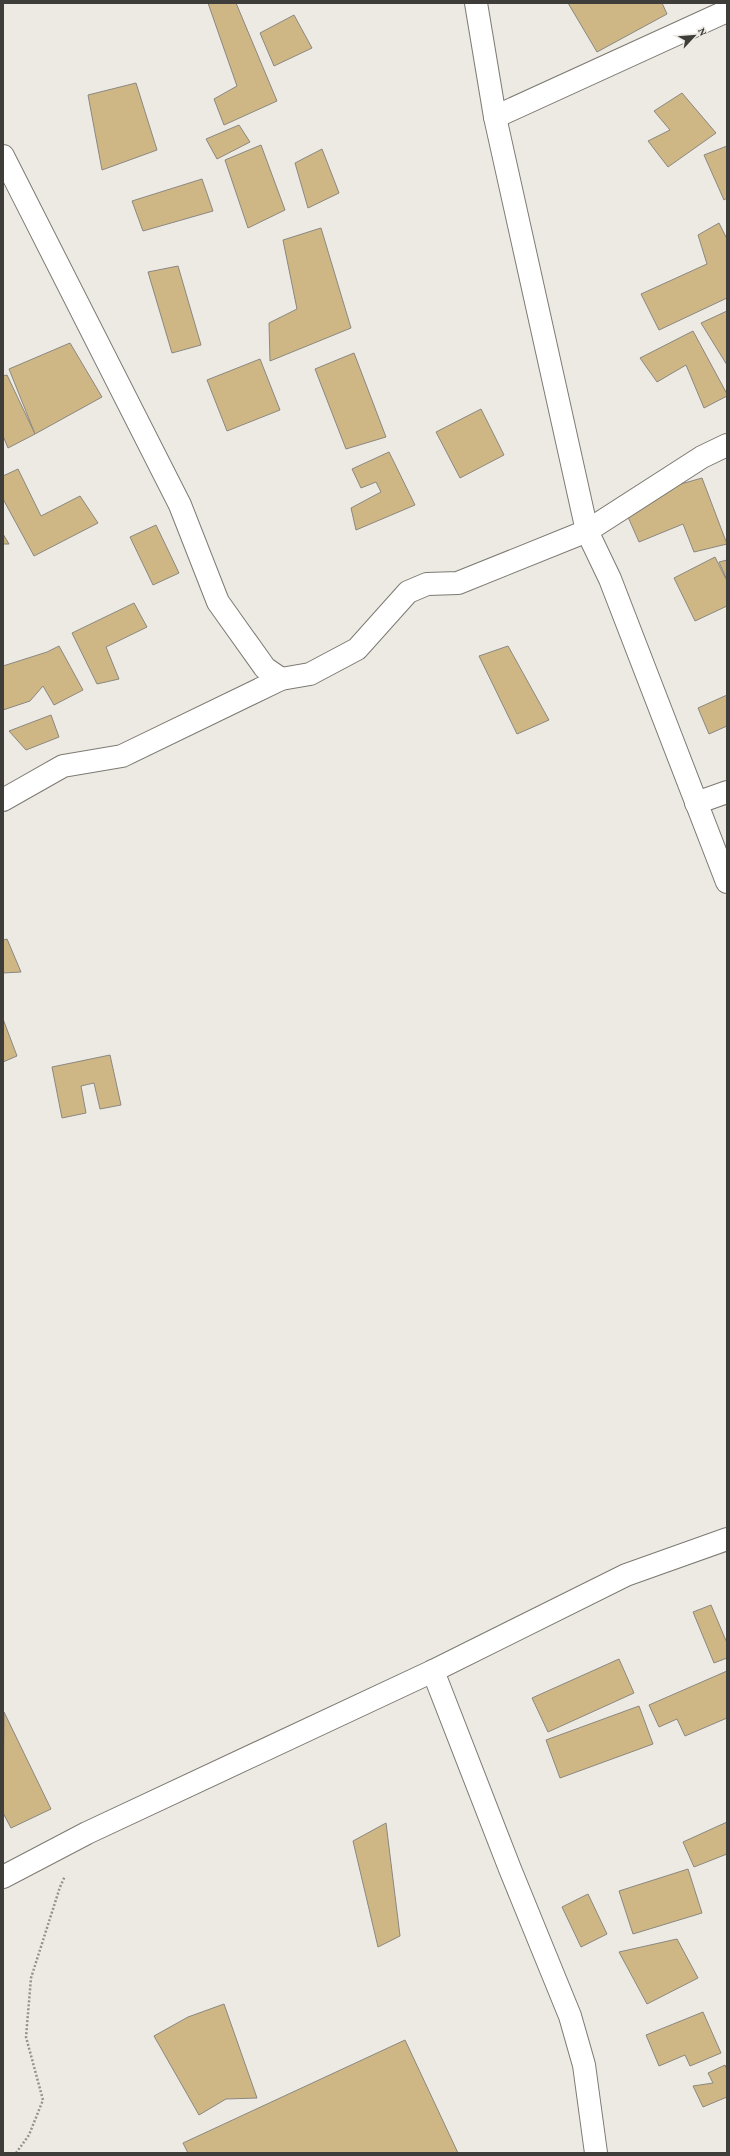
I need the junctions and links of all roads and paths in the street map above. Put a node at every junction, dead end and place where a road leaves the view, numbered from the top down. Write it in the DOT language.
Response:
graph roads {
  1 [pos="476,3"];
  2 [pos="727,11"];
  3 [pos="495,117"];
  4 [pos="3,156"];
  5 [pos="727,445"];
  6 [pos="588,531"];
  7 [pos="281,679"];
  8 [pos="727,792"];
  9 [pos="3,800"];
  10 [pos="696,803"];
  11 [pos="727,882"];
  12 [pos="727,1539"];
  13 [pos="433,1670"];
  14 [pos="67,1873"];
  15 [pos="3,1877"];
  16 [pos="16,2153"];
  17 [pos="596,2153"];
  1 -- 3 [label="street"];
  2 -- 3 [label="street"];
  3 -- 6 [label="street"];
  4 -- 7 [label="street"];
  5 -- 6 [label="street"];
  6 -- 7 [label="street"];
  6 -- 10 [label="street"];
  7 -- 9 [label="street"];
  8 -- 10 [label="street"];
  10 -- 11 [label="street"];
  12 -- 13 [label="street"];
  13 -- 15 [label="street"];
  13 -- 17 [label="street"];
  14 -- 16 [label="path"];
}
